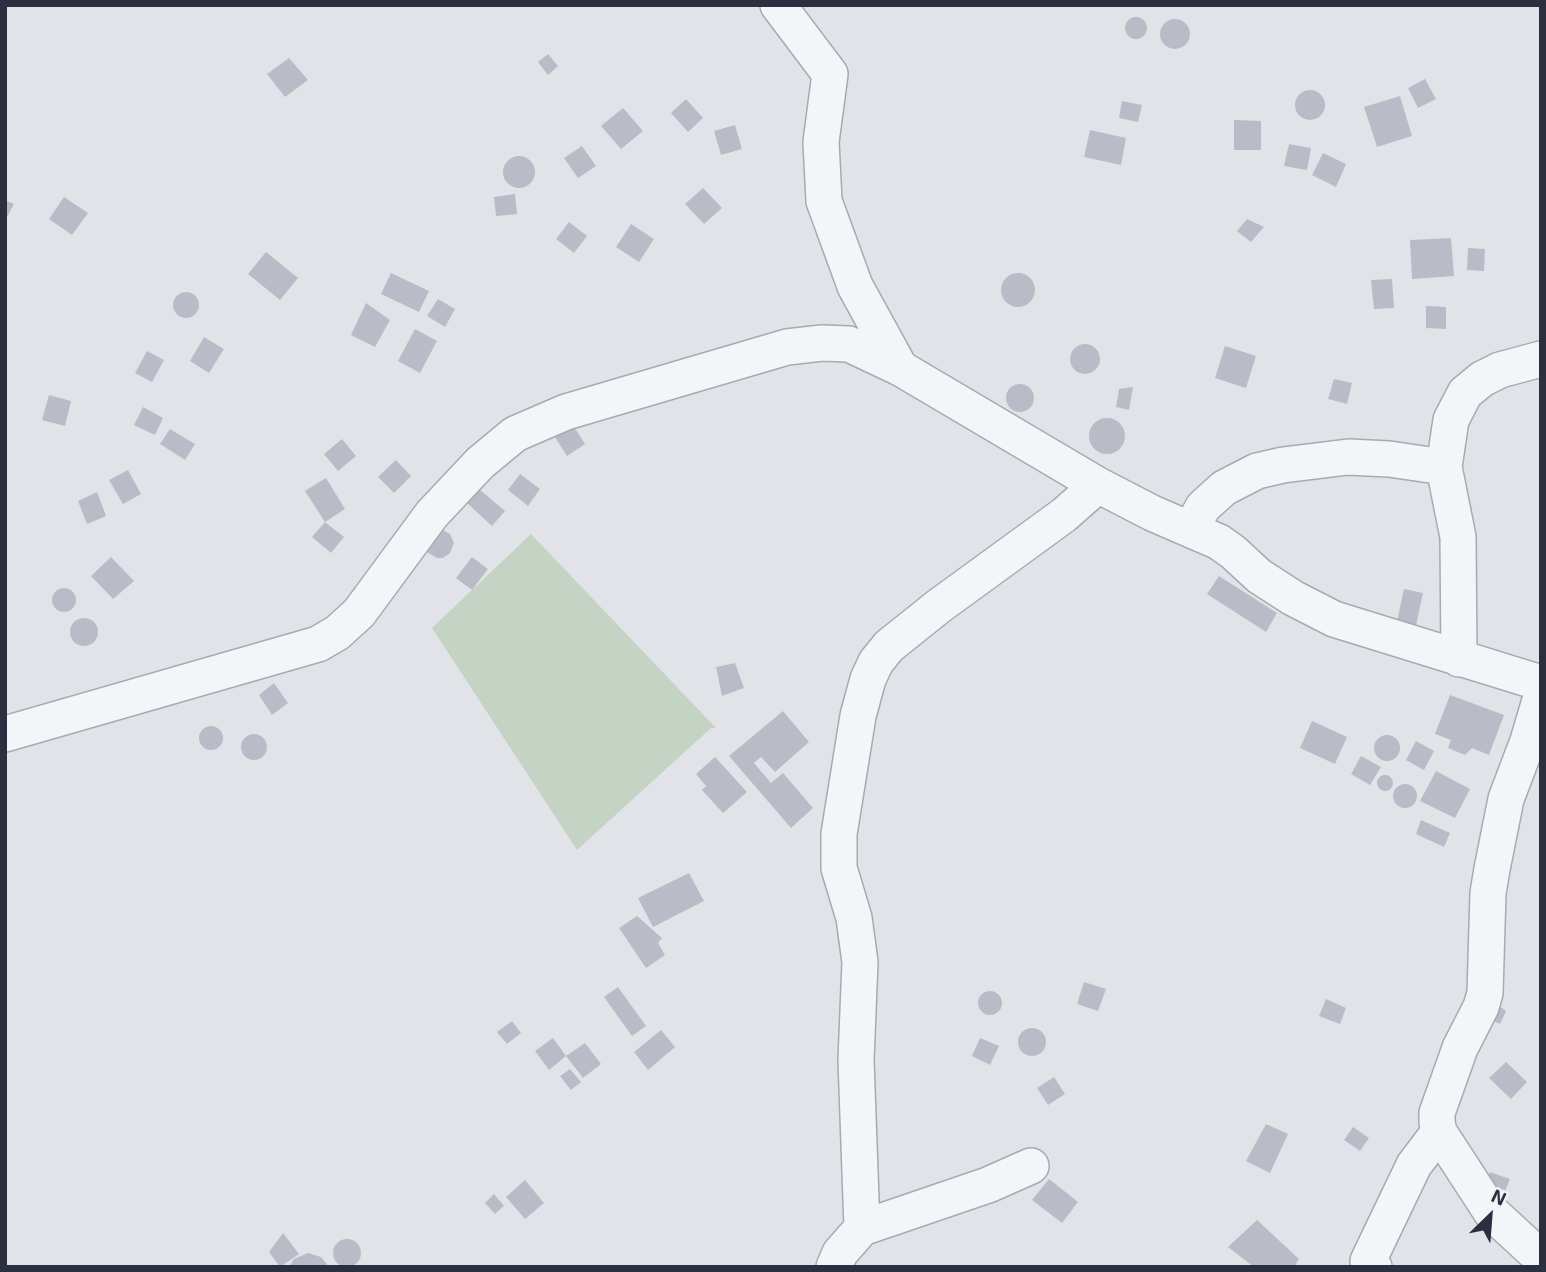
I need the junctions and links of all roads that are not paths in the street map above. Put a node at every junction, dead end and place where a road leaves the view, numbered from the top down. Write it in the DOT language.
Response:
graph roads {
  1 [pos="778,5"];
  2 [pos="1541,359"];
  3 [pos="900,368"];
  4 [pos="1444,467"];
  5 [pos="1098,485"];
  6 [pos="1191,529"];
  7 [pos="1459,659"];
  8 [pos="1541,683"];
  9 [pos="1541,696"];
  10 [pos="5,734"];
  11 [pos="1440,1132"];
  12 [pos="1031,1166"];
  13 [pos="862,1228"];
  14 [pos="1541,1258"];
  15 [pos="834,1267"];
  16 [pos="1374,1267"];
  1 -- 3 [label="street"];
  2 -- 4 [label="street"];
  3 -- 5 [label="street"];
  3 -- 10 [label="street"];
  4 -- 6 [label="street"];
  4 -- 7 [label="street"];
  5 -- 6 [label="street"];
  5 -- 13 [label="street"];
  6 -- 7 [label="street"];
  7 -- 8 [label="street"];
  9 -- 11 [label="street"];
  11 -- 14 [label="street"];
  11 -- 16 [label="street"];
  12 -- 13 [label="street"];
  13 -- 15 [label="street"];
}
